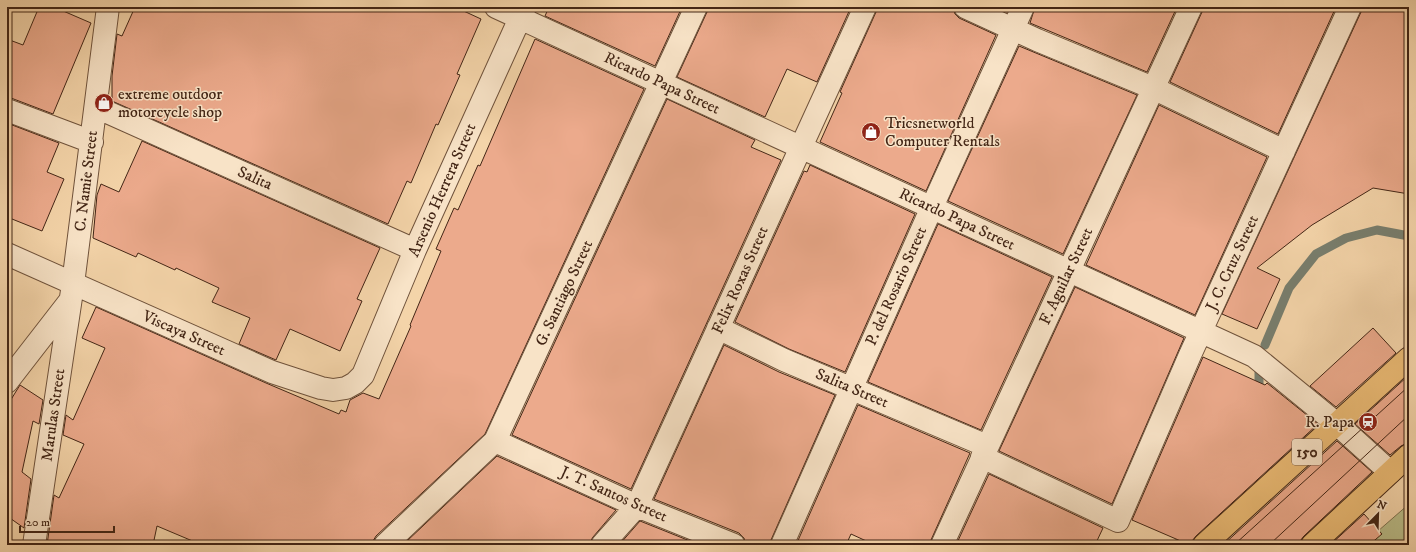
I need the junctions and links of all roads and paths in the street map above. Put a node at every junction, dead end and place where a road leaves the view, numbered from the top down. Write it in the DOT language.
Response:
graph roads {
  1 [pos="108,7"];
  2 [pos="496,7"];
  3 [pos="696,7"];
  4 [pos="865,7"];
  5 [pos="965,7"];
  6 [pos="1023,7"];
  7 [pos="1190,7"];
  8 [pos="1350,7"];
  9 [pos="523,12"];
  10 [pos="1013,29"];
  11 [pos="661,83"];
  12 [pos="1153,88"];
  13 [pos="96,107"];
  14 [pos="7,110"];
  15 [pos="92,142"];
  16 [pos="800,147"];
  17 [pos="1284,150"];
  18 [pos="932,207"];
  19 [pos="415,250"];
  20 [pos="7,254"];
  21 [pos="1069,270"];
  22 [pos="71,292"];
  23 [pos="718,328"];
  24 [pos="1201,331"];
  25 [pos="1409,358"];
  26 [pos="363,375"];
  27 [pos="7,382"];
  28 [pos="851,388"];
  29 [pos="1337,424"];
  30 [pos="495,441"];
  31 [pos="985,452"];
  32 [pos="1409,455"];
  33 [pos="1390,472"];
  34 [pos="637,506"];
  35 [pos="1118,521"];
  36 [pos="34,545"];
  37 [pos="385,545"];
  38 [pos="602,545"];
  39 [pos="734,545"];
  40 [pos="782,545"];
  41 [pos="942,545"];
  42 [pos="1204,545"];
  43 [pos="1312,545"];
  1 -- 13 [label="street, C. Namie Street"];
  2 -- 9 [label="street, Ricardo Papa Street"];
  3 -- 11 [label="street, G. Santiago Street"];
  4 -- 16 [label="street, Felix Roxas Street"];
  5 -- 10 [label="street"];
  6 -- 10 [label="street, P. del Rosario Street"];
  7 -- 12 [label="street, F. Aguilar Street"];
  8 -- 17 [label="street, J. C. Cruz Street"];
  9 -- 11 [label="street, Ricardo Papa Street"];
  9 -- 19 [label="street, Arsenio Herrera Street"];
  10 -- 12 [label="street"];
  10 -- 18 [label="street, P. del Rosario Street"];
  11 -- 16 [label="street, Ricardo Papa Street"];
  11 -- 30 [label="street, G. Santiago Street"];
  12 -- 17 [label="street"];
  12 -- 21 [label="street, F. Aguilar Street"];
  13 -- 15 [label="street, C. Namie Street"];
  13 -- 19 [label="street, Salita"];
  14 -- 15 [label="street"];
  15 -- 22 [label="street, C. Namie Street"];
  16 -- 18 [label="street, Ricardo Papa Street"];
  16 -- 23 [label="street, Felix Roxas Street"];
  17 -- 24 [label="street, J. C. Cruz Street"];
  18 -- 21 [label="street, Ricardo Papa Street"];
  18 -- 28 [label="street, P. del Rosario Street"];
  19 -- 26 [label="street, Arsenio Herrera Street"];
  20 -- 22 [label="street, Viscaya Street"];
  21 -- 24 [label="street, Ricardo Papa Street"];
  21 -- 31 [label="street, F. Aguilar Street"];
  22 -- 26 [label="street, Viscaya Street"];
  22 -- 27 [label="street"];
  22 -- 36 [label="street, Marulas Street"];
  23 -- 28 [label="street, Salita Street"];
  23 -- 34 [label="street, Felix Roxas Street"];
  24 -- 29 [label="street, Ricardo Papa Street"];
  24 -- 35 [label="street, J. C. Cruz Street"];
  25 -- 29 [label="main road, 150"];
  28 -- 31 [label="street, Salita Street"];
  28 -- 40 [label="street, P. del Rosario Street"];
  29 -- 33 [label="street, Ricardo Papa Street"];
  29 -- 42 [label="main road, 150"];
  30 -- 34 [label="street, J. T. Santos Street"];
  30 -- 37 [label="street, G. Santiago Street"];
  31 -- 35 [label="street, Salita Street"];
  31 -- 41 [label="street, F. Aguilar Street"];
  32 -- 33 [label="main road"];
  33 -- 43 [label="main road"];
  34 -- 38 [label="street, Felix Roxas Street"];
  34 -- 39 [label="street, J. T. Santos Street"];
}
